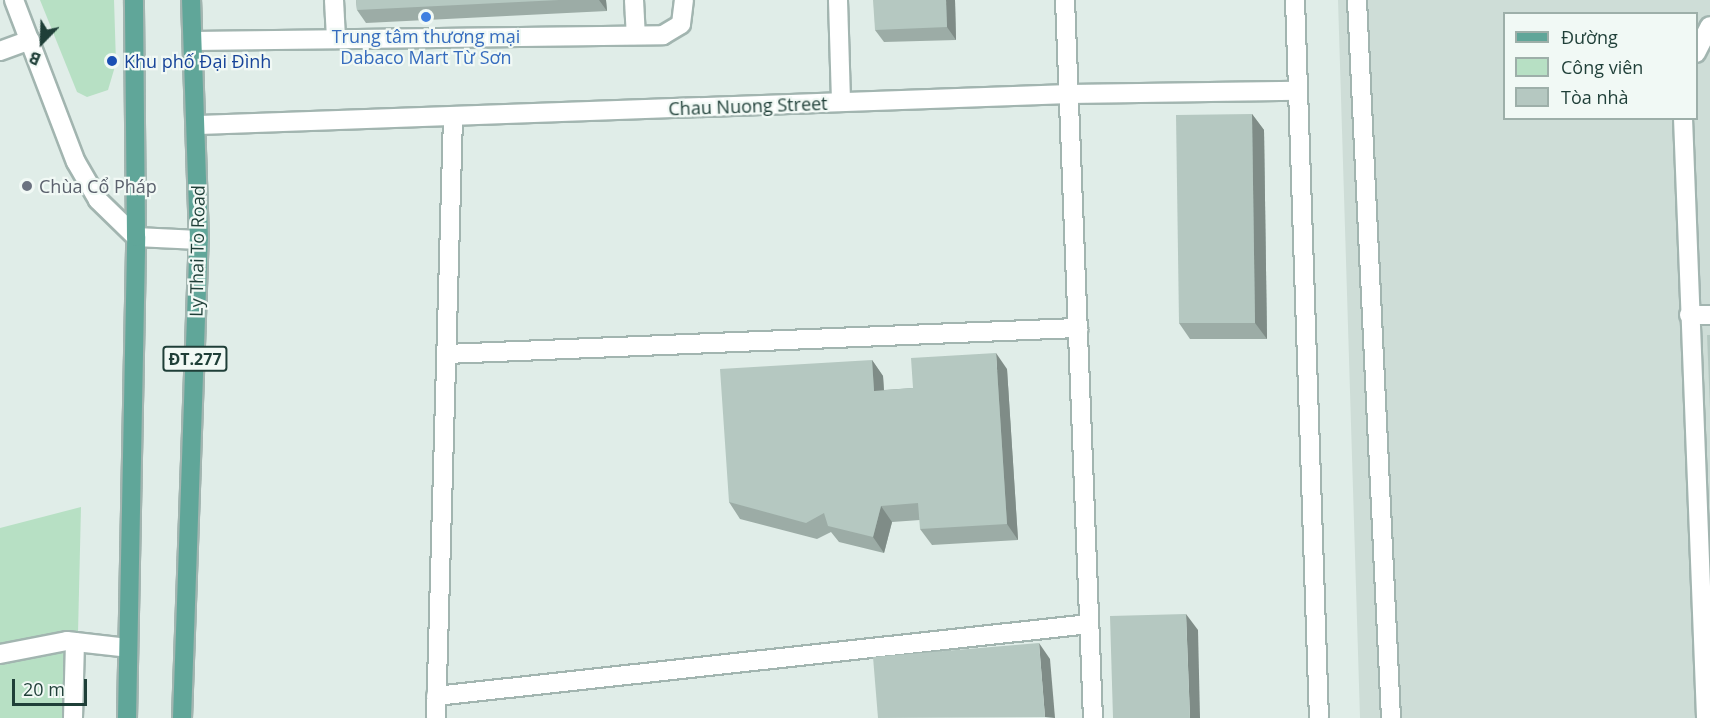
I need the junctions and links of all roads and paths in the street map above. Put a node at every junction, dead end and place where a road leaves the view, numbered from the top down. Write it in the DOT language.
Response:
graph roads {
  1 [pos="14,0"];
  2 [pos="134,0"];
  3 [pos="191,0"];
  4 [pos="334,0"];
  5 [pos="634,0"];
  6 [pos="684,0"];
  7 [pos="838,0"];
  8 [pos="1065,0"];
  9 [pos="1295,0"];
  10 [pos="1357,0"];
  11 [pos="1710,26"];
  12 [pos="636,35"];
  13 [pos="336,39"];
  14 [pos="30,40"];
  15 [pos="193,42"];
  16 [pos="1698,49"];
  17 [pos="0,51"];
  18 [pos="1298,91"];
  19 [pos="1069,94"];
  20 [pos="841,102"];
  21 [pos="453,117"];
  22 [pos="1683,120"];
  23 [pos="199,125"];
  24 [pos="136,237"];
  25 [pos="199,240"];
  26 [pos="1689,315"];
  27 [pos="1710,315"];
  28 [pos="1078,328"];
  29 [pos="447,354"];
  30 [pos="1089,624"];
  31 [pos="75,642"];
  32 [pos="128,648"];
  33 [pos="0,654"];
  34 [pos="436,696"];
  35 [pos="73,718"];
  36 [pos="127,718"];
  37 [pos="182,718"];
  38 [pos="436,718"];
  39 [pos="1093,718"];
  40 [pos="1319,718"];
  41 [pos="1391,718"];
  42 [pos="1706,718"];
  1 -- 14 [label="street"];
  2 -- 24 [label="main road"];
  3 -- 15 [label="main road, Ly Thai To Road / ĐT.277"];
  4 -- 13 [label="street"];
  5 -- 12 [label="street"];
  6 -- 12 [label="street"];
  7 -- 20 [label="street"];
  8 -- 19 [label="street"];
  9 -- 18 [label="street"];
  10 -- 41 [label="street"];
  11 -- 16 [label="street"];
  12 -- 13 [label="street"];
  13 -- 15 [label="street"];
  14 -- 17 [label="street"];
  14 -- 24 [label="street"];
  15 -- 23 [label="main road, Ly Thai To Road / ĐT.277"];
  18 -- 19 [label="street, Chau Nuong Street"];
  18 -- 40 [label="street"];
  19 -- 20 [label="street, Chau Nuong Street"];
  19 -- 28 [label="street"];
  20 -- 21 [label="street, Chau Nuong Street"];
  21 -- 23 [label="street, Chau Nuong Street"];
  21 -- 29 [label="street"];
  22 -- 26 [label="street"];
  23 -- 25 [label="main road, Ly Thai To Road / ĐT.277"];
  24 -- 25 [label="street"];
  24 -- 32 [label="main road"];
  25 -- 37 [label="main road, Ly Thai To Road / ĐT.277"];
  26 -- 27 [label="street"];
  26 -- 42 [label="street"];
  28 -- 29 [label="street"];
  28 -- 30 [label="street"];
  29 -- 34 [label="street"];
  30 -- 34 [label="street"];
  30 -- 39 [label="street"];
  31 -- 32 [label="street"];
  31 -- 33 [label="street"];
  31 -- 35 [label="street"];
  32 -- 36 [label="main road"];
  34 -- 38 [label="street"];
}
